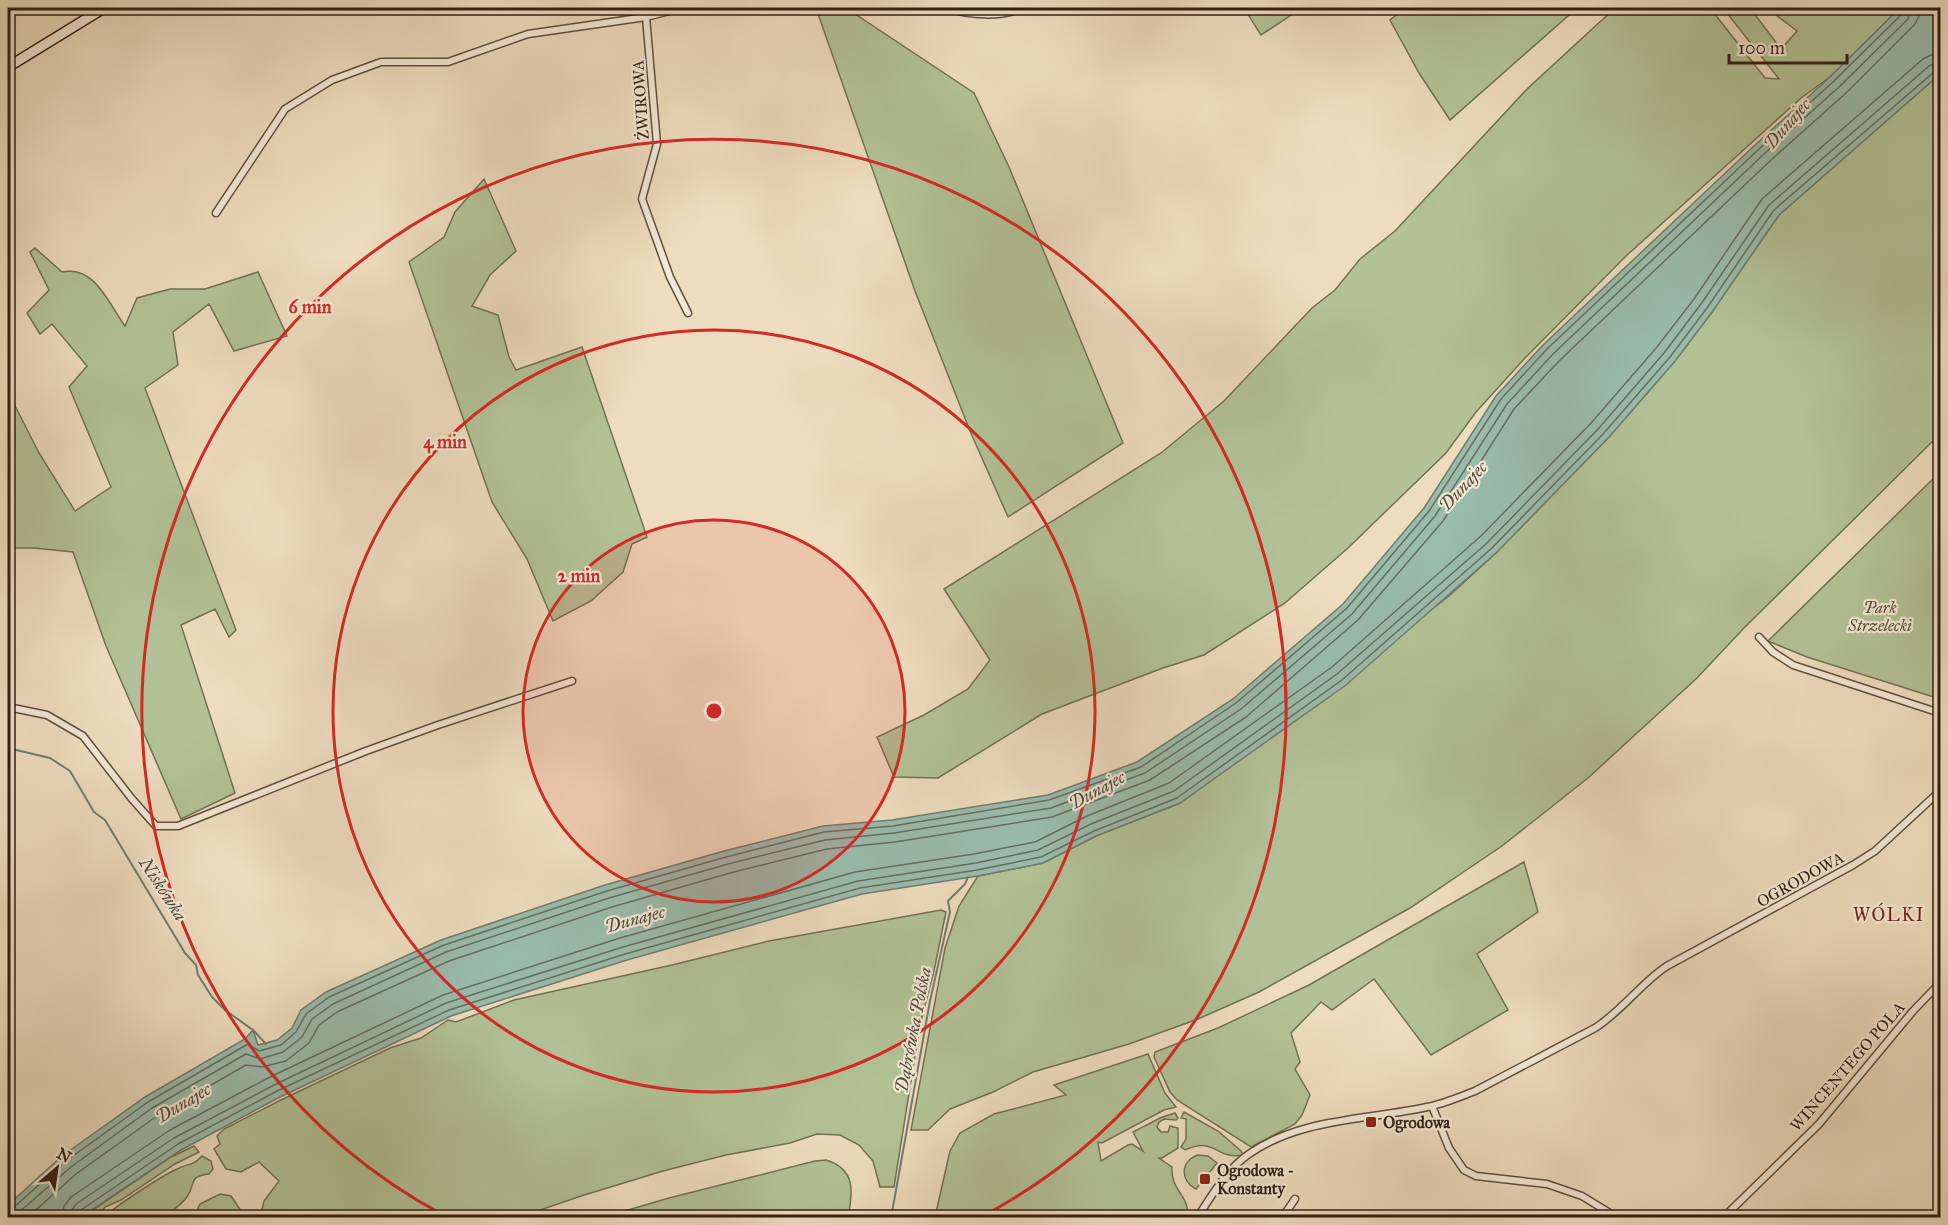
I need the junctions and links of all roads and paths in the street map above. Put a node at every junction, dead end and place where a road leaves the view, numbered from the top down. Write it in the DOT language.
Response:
graph roads {
  1 [pos="104,8"];
  2 [pos="681,8"];
  3 [pos="947,8"];
  4 [pos="1024,8"];
  5 [pos="994,11"];
  6 [pos="646,17"];
  7 [pos="8,67"];
  8 [pos="216,213"];
  9 [pos="688,313"];
  10 [pos="1760,637"];
  11 [pos="572,681"];
  12 [pos="8,706"];
  13 [pos="1941,712"];
  14 [pos="1941,791"];
  15 [pos="1941,983"];
  16 [pos="1432,1106"];
  17 [pos="1295,1199"];
  18 [pos="1197,1218"];
  19 [pos="1282,1218"];
  20 [pos="1618,1218"];
  21 [pos="1723,1218"];
  1 -- 7 [label="street"];
  2 -- 6 [label="street"];
  3 -- 5 [label="street"];
  4 -- 5 [label="street"];
  6 -- 8 [label="street"];
  6 -- 9 [label="street, ŻWIROWA"];
  10 -- 13 [label="street"];
  11 -- 12 [label="street"];
  14 -- 16 [label="street, OGRODOWA"];
  15 -- 21 [label="street, WINCENTEGO POLA"];
  16 -- 18 [label="street, OGRODOWA"];
  16 -- 20 [label="street"];
  17 -- 19 [label="street"];
}
